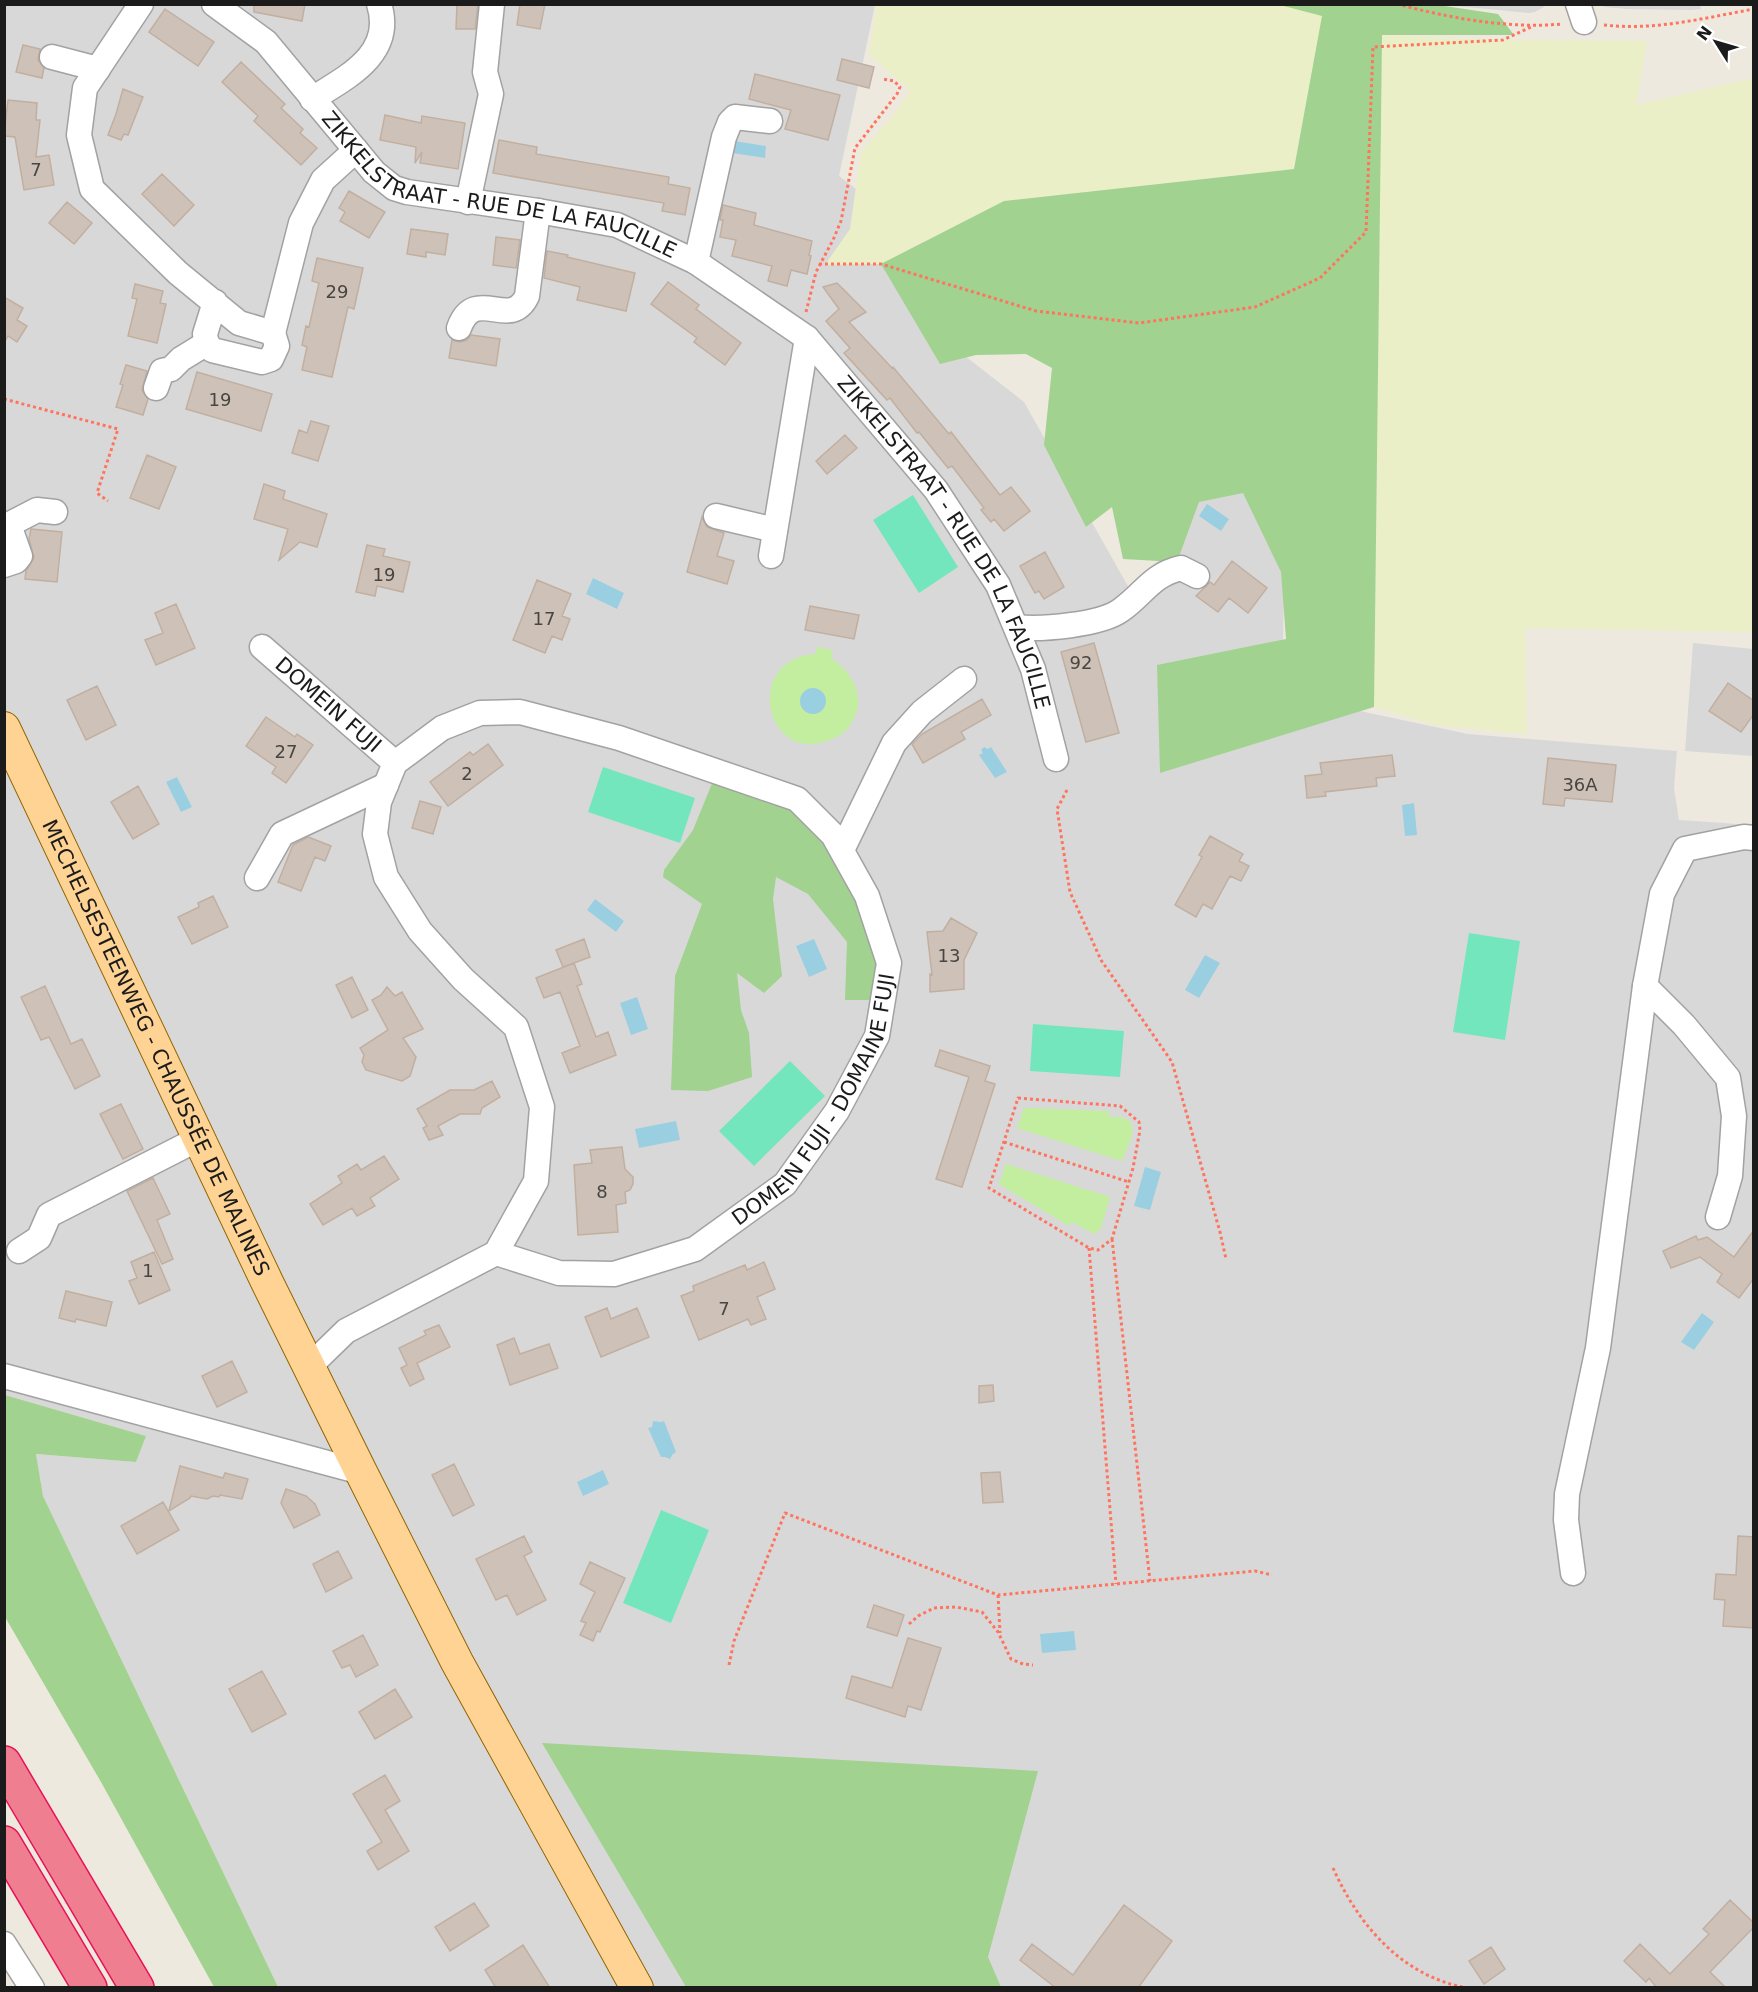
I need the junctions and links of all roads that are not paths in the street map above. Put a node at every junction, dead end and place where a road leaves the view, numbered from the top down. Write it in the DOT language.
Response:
graph roads {
  1 [pos="141,4"];
  2 [pos="214,4"];
  3 [pos="379,4"];
  4 [pos="492,4"];
  5 [pos="508,4"];
  6 [pos="51,57"];
  7 [pos="98,69"];
  8 [pos="491,94"];
  9 [pos="312,99"];
  10 [pos="770,121"];
  11 [pos="356,150"];
  12 [pos="468,202"];
  13 [pos="538,211"];
  14 [pos="696,262"];
  15 [pos="215,303"];
  16 [pos="459,328"];
  17 [pos="273,333"];
  18 [pos="804,336"];
  19 [pos="207,343"];
  20 [pos="156,388"];
  21 [pos="55,512"];
  22 [pos="716,516"];
  23 [pos="7,526"];
  24 [pos="775,530"];
  25 [pos="771,556"];
  26 [pos="4,565"];
  27 [pos="1197,576"];
  28 [pos="1016,627"];
  29 [pos="262,647"];
  30 [pos="964,679"];
  31 [pos="4,728"];
  32 [pos="1056,759"];
  33 [pos="391,774"];
  34 [pos="1754,838"];
  35 [pos="842,850"];
  36 [pos="257,878"];
  37 [pos="1645,986"];
  38 [pos="200,1138"];
  39 [pos="1718,1217"];
  40 [pos="19,1251"];
  41 [pos="496,1253"];
  42 [pos="346,1332"];
  43 [pos="296,1338"];
  44 [pos="310,1366"];
  45 [pos="4,1376"];
  46 [pos="361,1473"];
  47 [pos="1573,1573"];
  48 [pos="4,1763"];
  49 [pos="4,1843"];
  50 [pos="4,1944"];
  51 [pos="32,1988"];
  52 [pos="90,1988"];
  53 [pos="137,1988"];
  54 [pos="636,1988"];
  1 -- 7 [label="street"];
  2 -- 9 [label="street, ZIKKELSTRAAT - RUE DE LA FAUCILLE"];
  3 -- 9 [label="street"];
  4 -- 8 [label="street"];
  5 -- 8 [label="street"];
  6 -- 7 [label="street"];
  7 -- 15 [label="street"];
  8 -- 12 [label="street"];
  9 -- 11 [label="street, ZIKKELSTRAAT - RUE DE LA FAUCILLE"];
  10 -- 14 [label="street"];
  11 -- 12 [label="street, ZIKKELSTRAAT - RUE DE LA FAUCILLE"];
  11 -- 17 [label="street"];
  12 -- 13 [label="street, ZIKKELSTRAAT - RUE DE LA FAUCILLE"];
  13 -- 14 [label="street, ZIKKELSTRAAT - RUE DE LA FAUCILLE"];
  13 -- 16 [label="street"];
  14 -- 18 [label="street, ZIKKELSTRAAT - RUE DE LA FAUCILLE"];
  15 -- 17 [label="street"];
  15 -- 19 [label="street"];
  17 -- 19 [label="street"];
  18 -- 24 [label="street, ZIKKELSTRAAT - RUE DE LA FAUCILLE"];
  18 -- 28 [label="street, ZIKKELSTRAAT - RUE DE LA FAUCILLE"];
  19 -- 20 [label="street"];
  21 -- 23 [label="street"];
  22 -- 24 [label="street"];
  23 -- 26 [label="street"];
  24 -- 25 [label="street, ZIKKELSTRAAT - RUE DE LA FAUCILLE"];
  27 -- 28 [label="street"];
  28 -- 32 [label="street, ZIKKELSTRAAT - RUE DE LA FAUCILLE"];
  29 -- 33 [label="street, DOMEIN FUJI"];
  30 -- 35 [label="street"];
  31 -- 38 [label="main road, MECHELSESTEENWEG - CHAUSSÉE DE MALINES"];
  33 -- 35 [label="street, DOMEIN FUJI - DOMAINE FUJI"];
  33 -- 36 [label="street, DOMEIN FUJI - DOMAINE FUJI"];
  33 -- 41 [label="street"];
  34 -- 37 [label="street"];
  35 -- 41 [label="street, DOMEIN FUJI - DOMAINE FUJI"];
  37 -- 39 [label="street"];
  37 -- 47 [label="street"];
  38 -- 40 [label="street"];
  38 -- 43 [label="main road, MECHELSESTEENWEG - CHAUSSÉE DE MALINES"];
  41 -- 42 [label="street"];
  42 -- 43 [label="street"];
  42 -- 44 [label="street"];
  43 -- 44 [label="main road, MECHELSESTEENWEG - CHAUSSÉE DE MALINES"];
  44 -- 46 [label="main road, MECHELSESTEENWEG - CHAUSSÉE DE MALINES"];
  45 -- 46 [label="street"];
  46 -- 54 [label="main road, MECHELSESTEENWEG - CHAUSSÉE DE MALINES"];
  48 -- 53 [label="highway"];
  49 -- 52 [label="highway"];
  50 -- 51 [label="street"];
}
